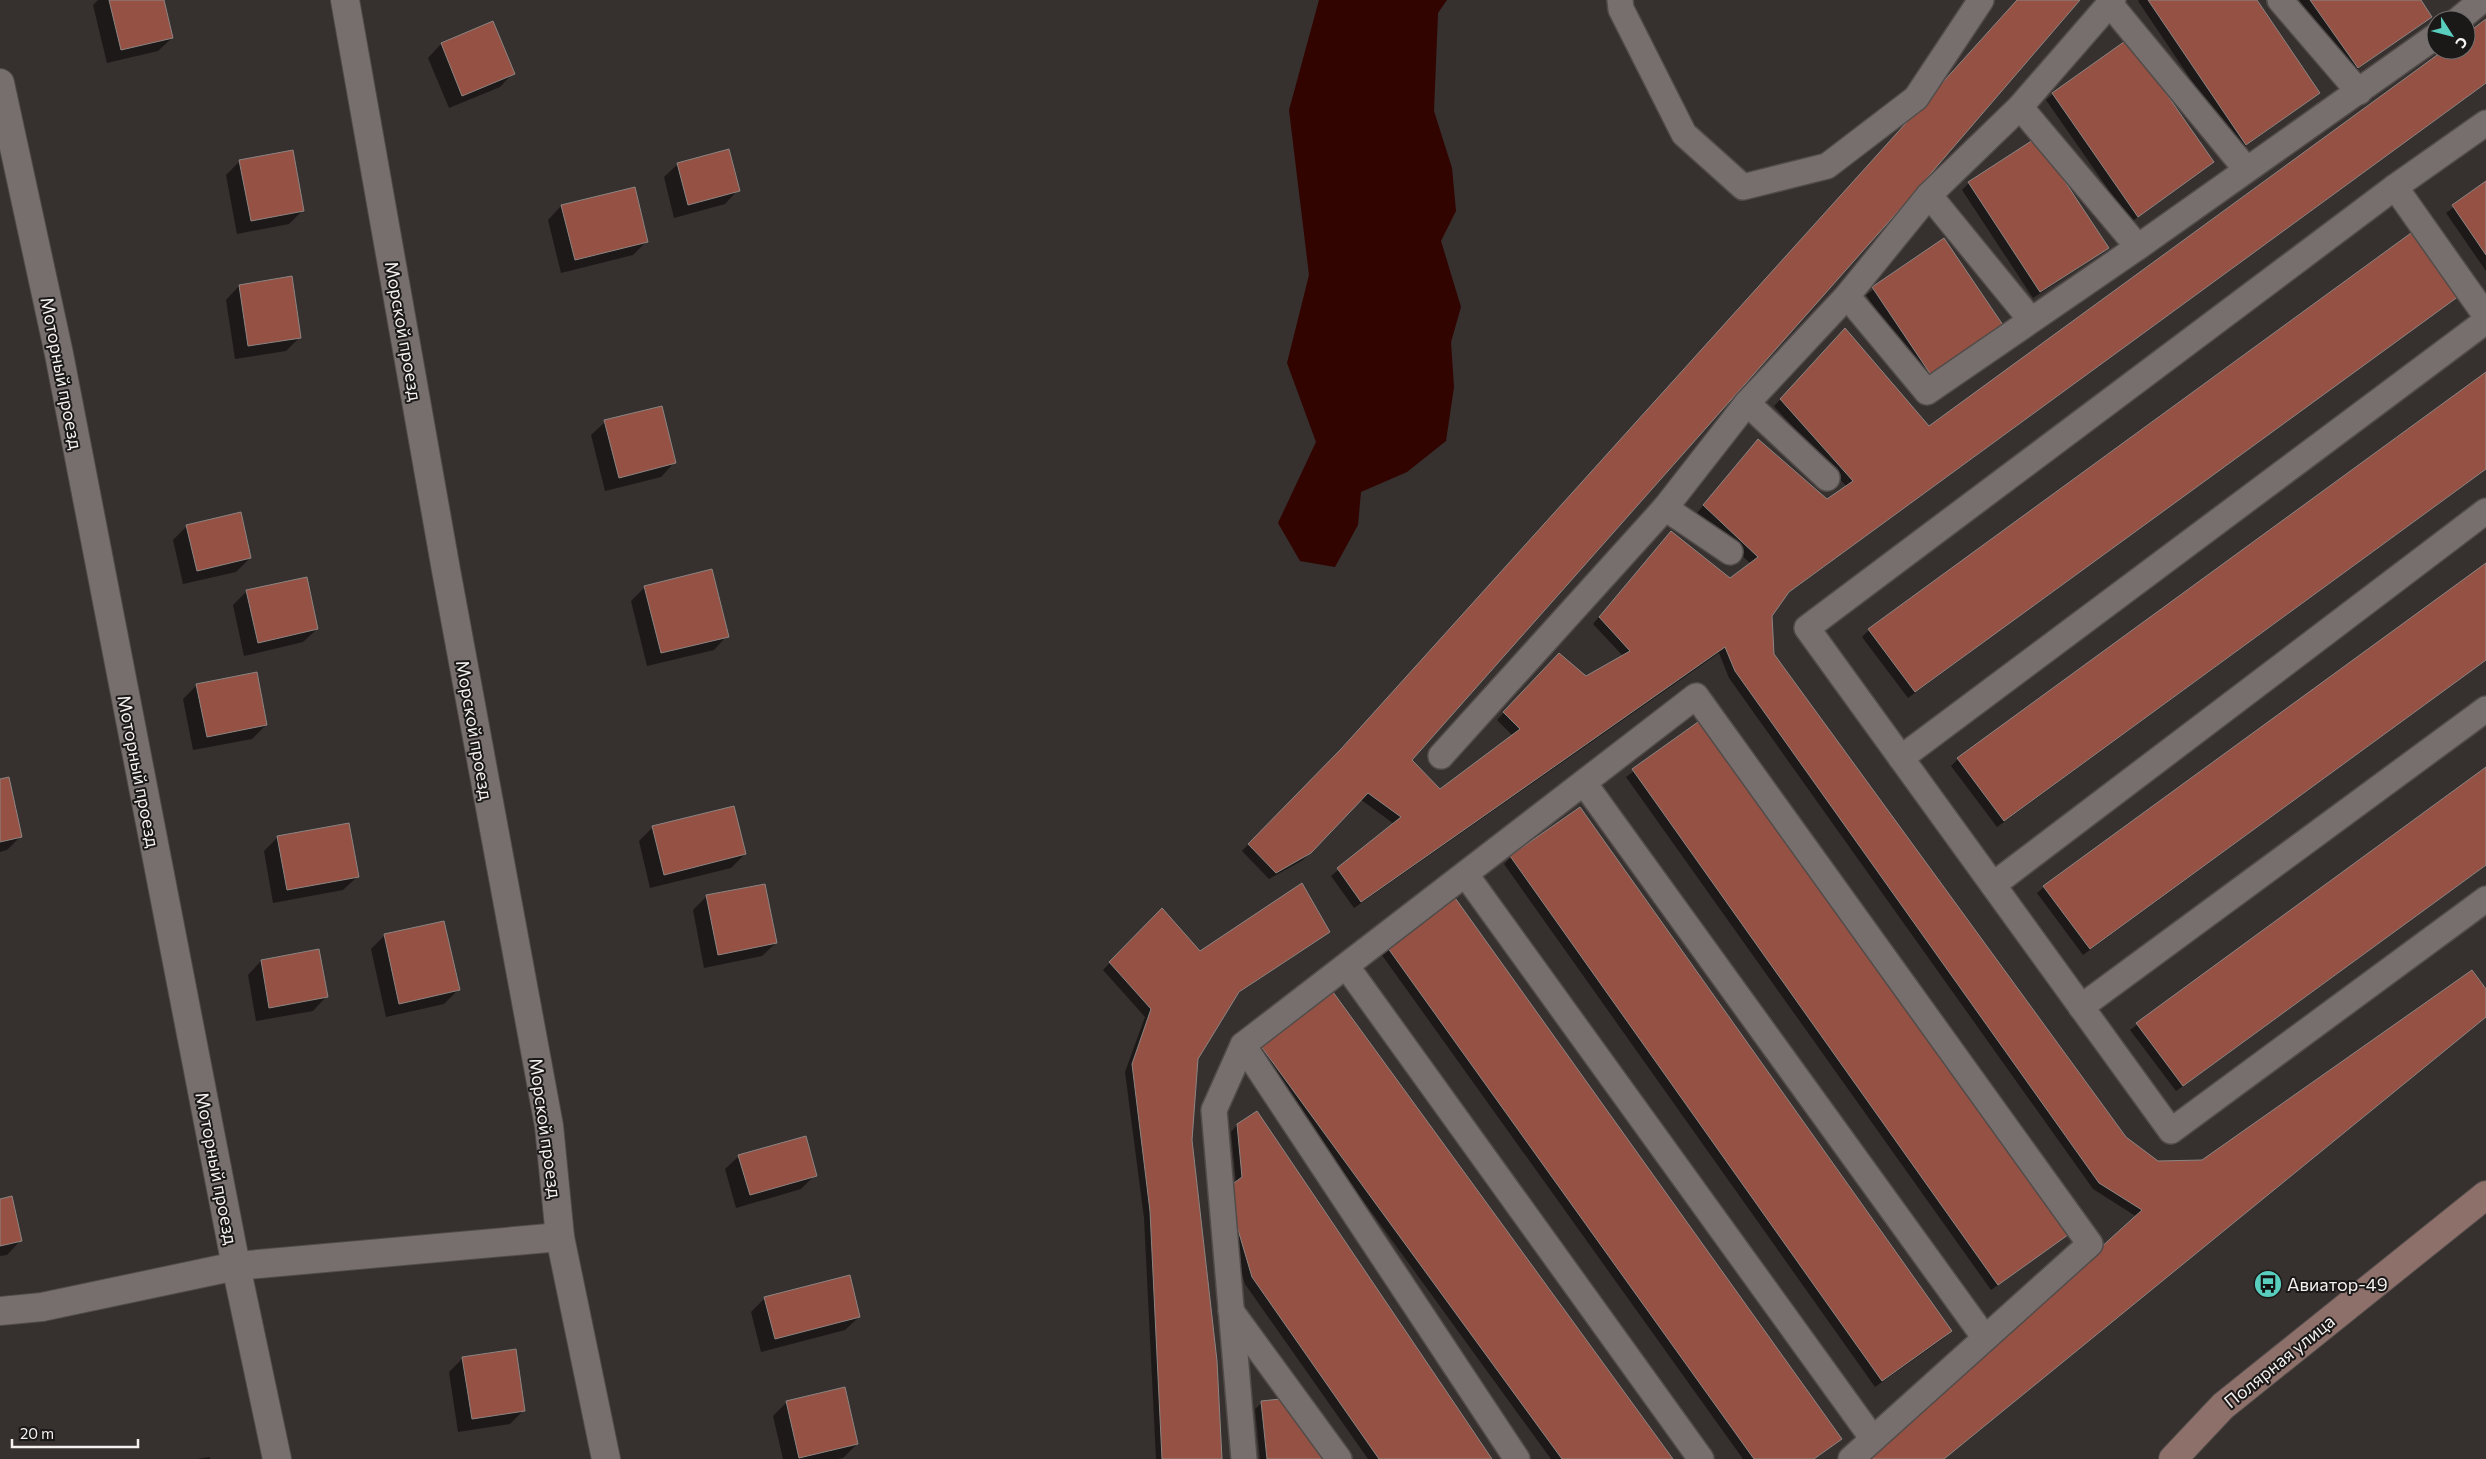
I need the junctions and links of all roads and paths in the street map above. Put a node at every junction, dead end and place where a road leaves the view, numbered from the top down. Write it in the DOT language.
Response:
graph roads {
  1 [pos="345,0"];
  2 [pos="1620,0"];
  3 [pos="1982,0"];
  4 [pos="2280,0"];
  5 [pos="2111,2"];
  6 [pos="2426,43"];
  7 [pos="0,83"];
  8 [pos="2358,92"];
  9 [pos="2020,107"];
  10 [pos="2486,123"];
  11 [pos="2246,169"];
  12 [pos="2395,187"];
  13 [pos="1930,196"];
  14 [pos="2138,247"];
  15 [pos="1847,296"];
  16 [pos="2486,316"];
  17 [pos="2031,320"];
  18 [pos="2486,321"];
  19 [pos="1747,403"];
  20 [pos="1827,478"];
  21 [pos="1665,508"];
  22 [pos="2486,511"];
  23 [pos="1730,552"];
  24 [pos="2486,708"];
  25 [pos="1441,756"];
  26 [pos="1901,758"];
  27 [pos="1584,783"];
  28 [pos="1466,874"];
  29 [pos="1993,885"];
  30 [pos="2486,899"];
  31 [pos="1347,967"];
  32 [pos="2081,1007"];
  33 [pos="1243,1045"];
  34 [pos="2486,1196"];
  35 [pos="560,1237"];
  36 [pos="236,1266"];
  37 [pos="0,1311"];
  38 [pos="1231,1311"];
  39 [pos="1985,1338"];
  40 [pos="1873,1439"];
  41 [pos="277,1459"];
  42 [pos="606,1459"];
  43 [pos="1244,1459"];
  44 [pos="1339,1459"];
  45 [pos="1517,1459"];
  46 [pos="1701,1459"];
  47 [pos="1851,1459"];
  48 [pos="2173,1459"];
  1 -- 35 [label="street, Морской проезд"];
  2 -- 3 [label="lane"];
  4 -- 8 [label="lane"];
  5 -- 9 [label="lane"];
  5 -- 11 [label="lane"];
  6 -- 8 [label="lane"];
  7 -- 36 [label="street, Моторный проезд"];
  8 -- 11 [label="lane"];
  9 -- 13 [label="lane"];
  9 -- 14 [label="lane"];
  10 -- 12 [label="lane"];
  11 -- 14 [label="lane"];
  12 -- 16 [label="lane"];
  12 -- 26 [label="lane"];
  13 -- 15 [label="lane"];
  13 -- 17 [label="lane"];
  14 -- 17 [label="lane"];
  15 -- 17 [label="lane"];
  15 -- 19 [label="lane"];
  18 -- 26 [label="lane"];
  19 -- 20 [label="lane"];
  19 -- 21 [label="lane"];
  21 -- 23 [label="lane"];
  21 -- 25 [label="lane"];
  22 -- 29 [label="lane"];
  24 -- 32 [label="lane"];
  26 -- 29 [label="lane"];
  27 -- 28 [label="lane"];
  27 -- 39 [label="lane"];
  27 -- 39 [label="lane"];
  28 -- 31 [label="lane"];
  28 -- 40 [label="lane"];
  29 -- 32 [label="lane"];
  30 -- 32 [label="lane"];
  31 -- 33 [label="lane"];
  31 -- 46 [label="lane"];
  33 -- 38 [label="lane"];
  33 -- 45 [label="lane"];
  34 -- 48 [label="main road, Полярная улица"];
  35 -- 36 [label="street"];
  35 -- 42 [label="street, Морской проезд"];
  36 -- 37 [label="street"];
  36 -- 41 [label="street, Моторный проезд"];
  38 -- 43 [label="lane"];
  38 -- 44 [label="lane"];
  39 -- 40 [label="lane"];
  40 -- 47 [label="lane"];
}
